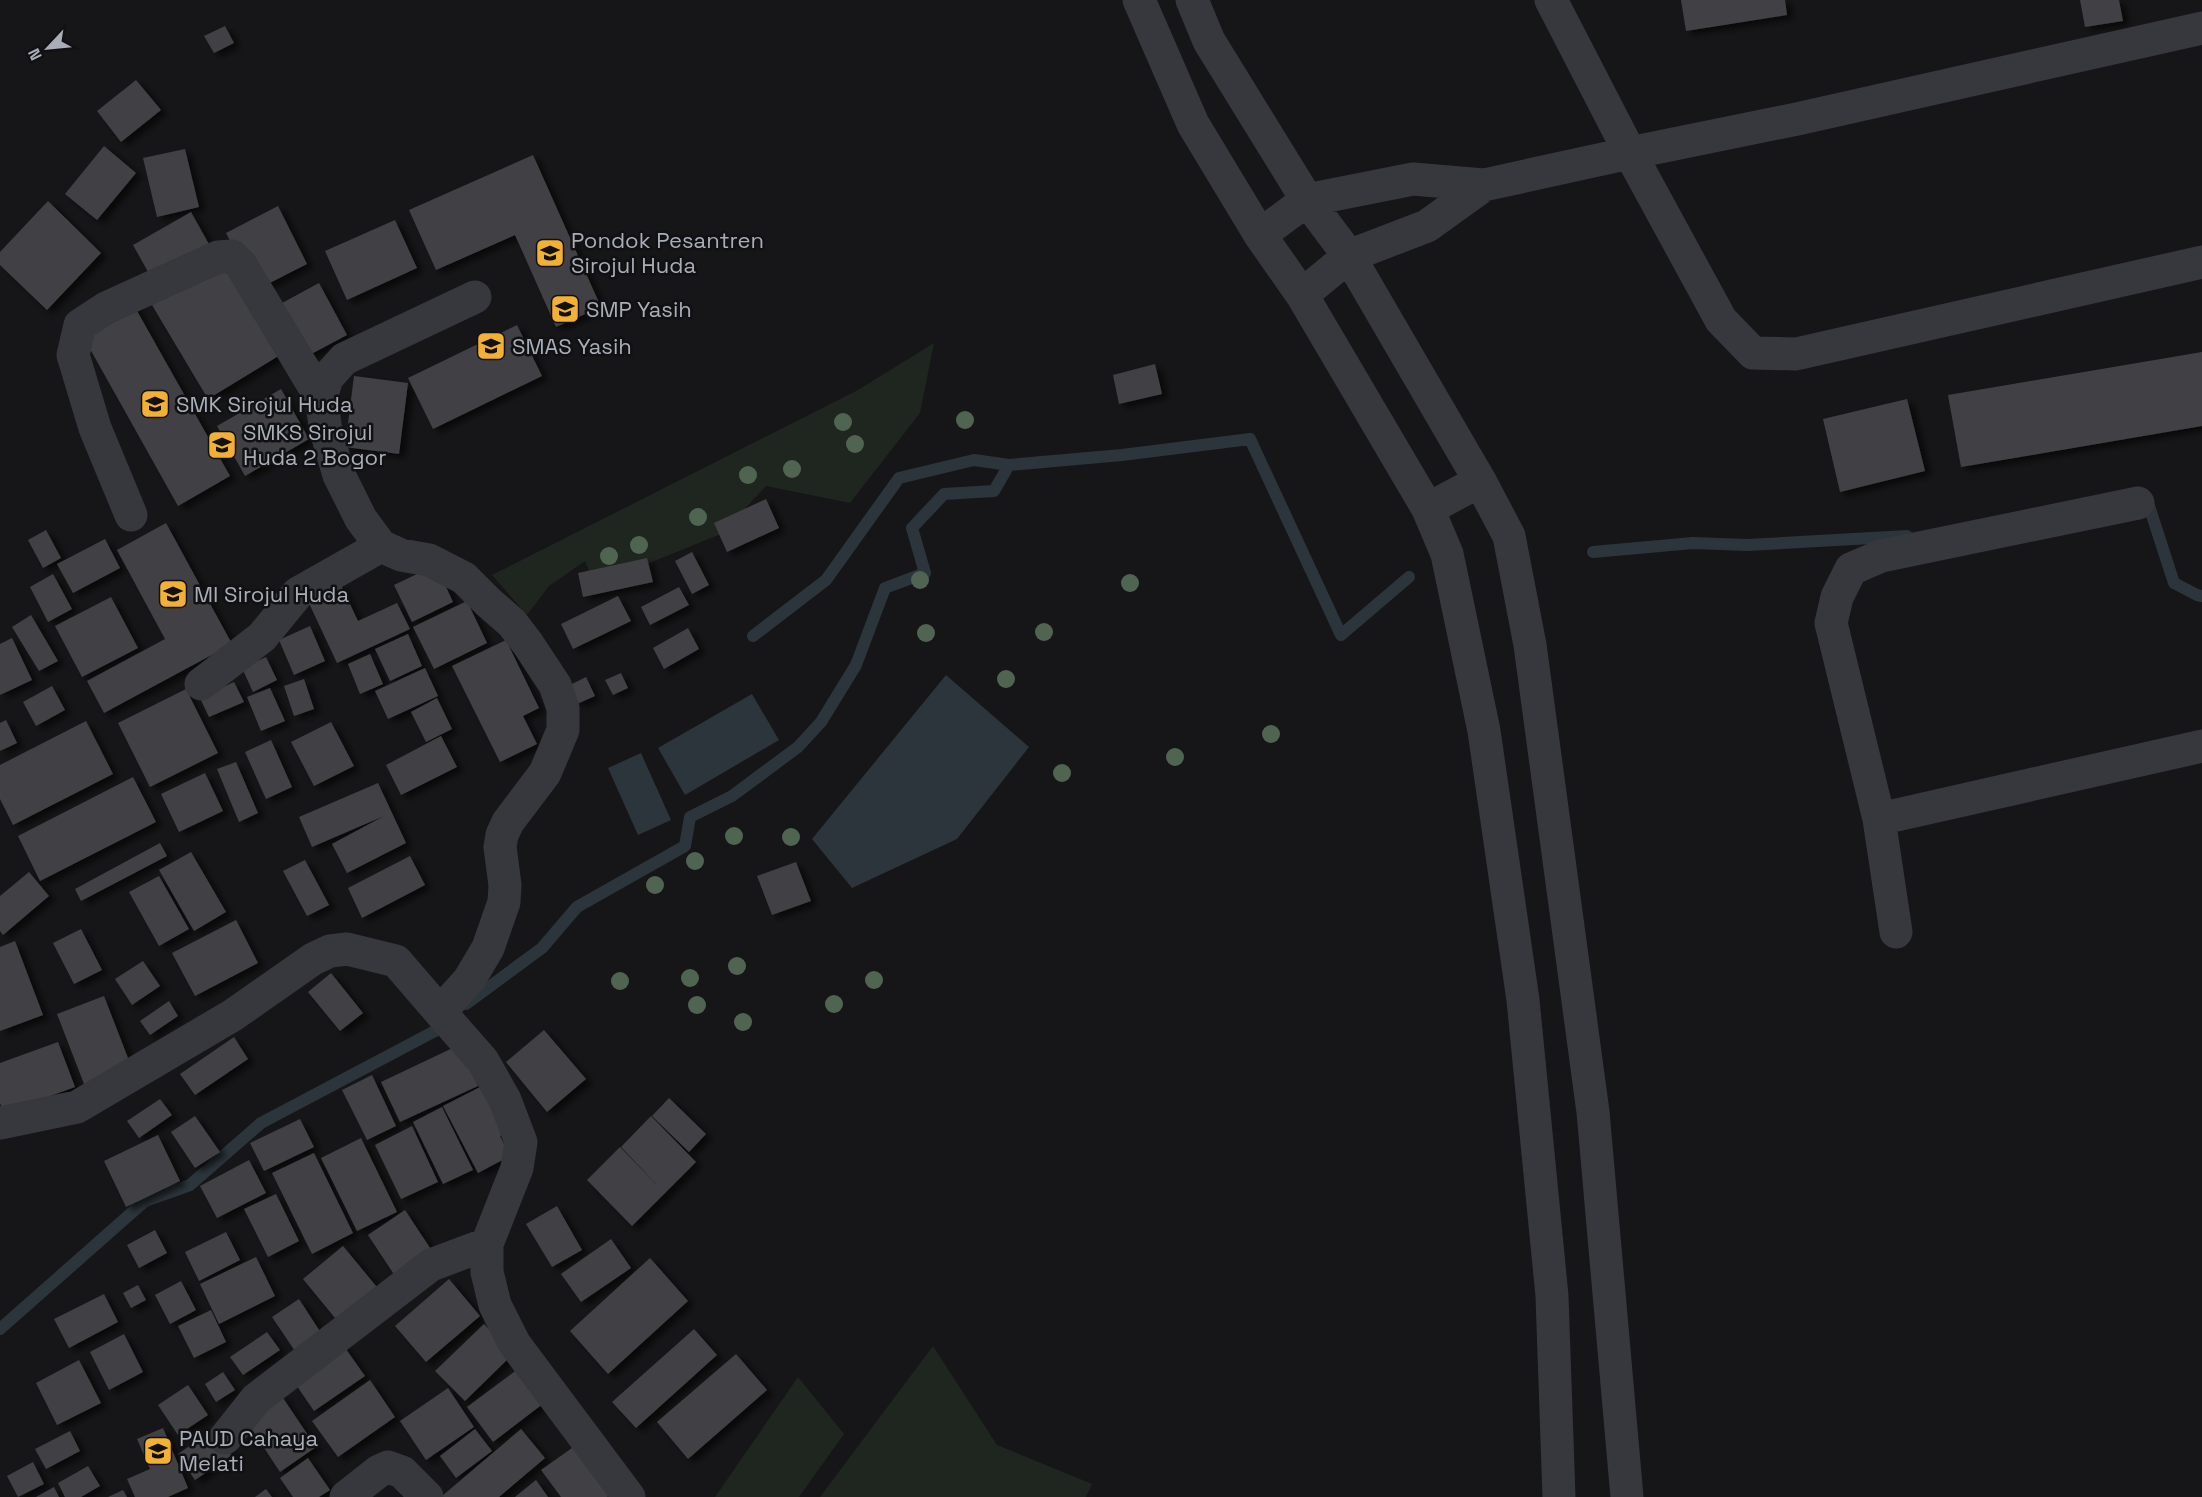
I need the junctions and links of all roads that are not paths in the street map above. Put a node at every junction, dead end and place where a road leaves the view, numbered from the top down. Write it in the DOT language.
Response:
graph roads {
  1 [pos="1139,0"];
  2 [pos="1192,0"];
  3 [pos="1551,0"];
  4 [pos="2202,28"];
  5 [pos="1630,153"];
  6 [pos="1484,185"];
  7 [pos="1307,200"];
  8 [pos="1260,235"];
  9 [pos="1349,256"];
  10 [pos="2202,262"];
  11 [pos="1302,295"];
  12 [pos="475,297"];
  13 [pos="321,399"];
  14 [pos="1480,481"];
  15 [pos="2138,503"];
  16 [pos="1428,509"];
  17 [pos="131,515"];
  18 [pos="381,546"];
  19 [pos="201,684"];
  20 [pos="2202,746"];
  21 [pos="1879,819"];
  22 [pos="1896,932"];
  23 [pos="443,1015"];
  24 [pos="0,1123"];
  25 [pos="487,1244"];
  26 [pos="225,1438"];
  27 [pos="346,1497"];
  28 [pos="427,1497"];
  29 [pos="629,1497"];
  30 [pos="1559,1497"];
  31 [pos="1627,1497"];
  1 -- 8 [label="street"];
  2 -- 7 [label="street"];
  3 -- 5 [label="street"];
  4 -- 5 [label="street"];
  5 -- 6 [label="street"];
  5 -- 10 [label="street"];
  6 -- 7 [label="street"];
  6 -- 9 [label="street"];
  7 -- 8 [label="street"];
  7 -- 9 [label="street"];
  8 -- 11 [label="street"];
  9 -- 11 [label="street"];
  9 -- 14 [label="street"];
  11 -- 16 [label="street"];
  12 -- 13 [label="street"];
  13 -- 17 [label="street"];
  13 -- 18 [label="street"];
  14 -- 16 [label="street"];
  14 -- 31 [label="street"];
  15 -- 21 [label="street"];
  16 -- 30 [label="street"];
  18 -- 19 [label="street"];
  18 -- 23 [label="street"];
  20 -- 21 [label="street"];
  21 -- 22 [label="street"];
  23 -- 24 [label="street"];
  23 -- 25 [label="street"];
  25 -- 26 [label="street"];
  25 -- 29 [label="street"];
  27 -- 28 [label="street"];
}
